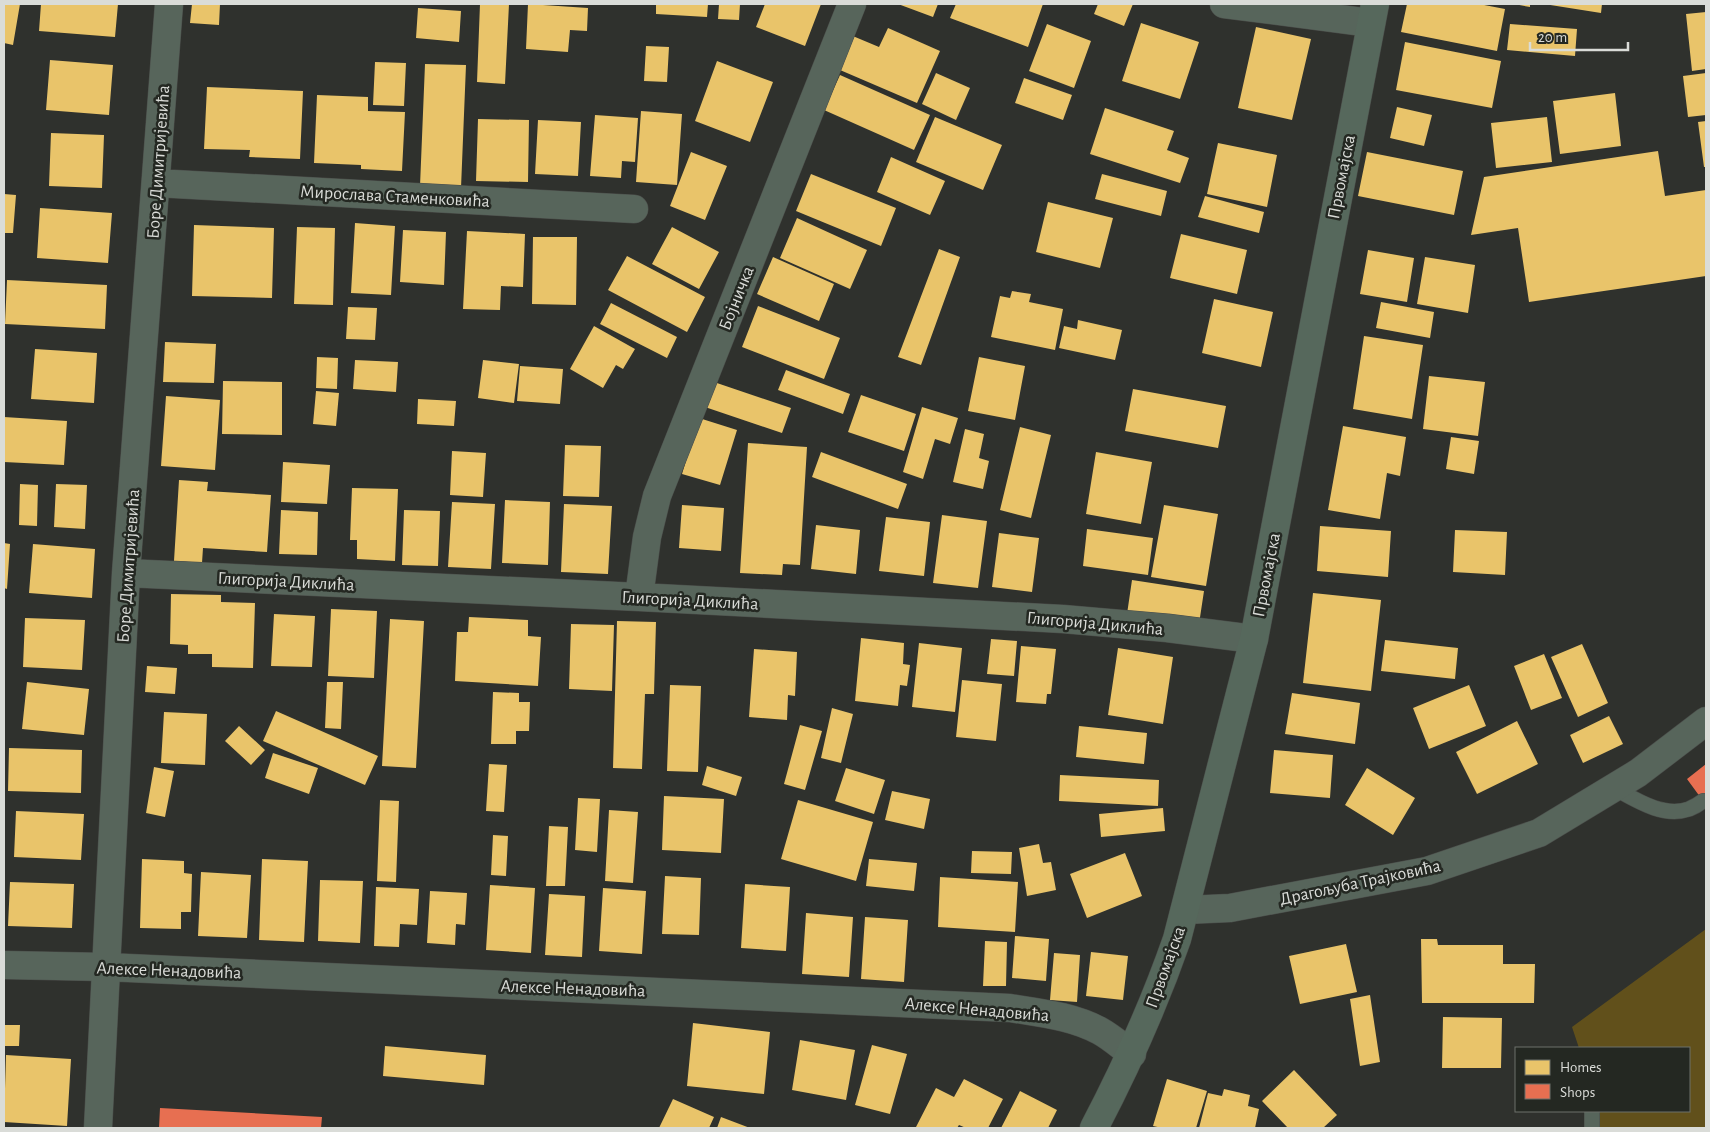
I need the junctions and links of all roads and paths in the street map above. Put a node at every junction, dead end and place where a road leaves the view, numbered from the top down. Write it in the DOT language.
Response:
graph roads {
  1 [pos="169,4"];
  2 [pos="852,4"];
  3 [pos="1224,4"];
  4 [pos="1373,13"];
  5 [pos="156,183"];
  6 [pos="634,209"];
  7 [pos="126,573"];
  8 [pos="639,597"];
  9 [pos="1254,639"];
  10 [pos="1706,721"];
  11 [pos="1614,788"];
  12 [pos="1703,801"];
  13 [pos="1185,910"];
  14 [pos="4,965"];
  15 [pos="106,967"];
  16 [pos="1132,1054"];
  17 [pos="1592,1112"];
  18 [pos="98,1128"];
  19 [pos="1094,1128"];
  20 [pos="1592,1128"];
  1 -- 5 [label="street, Боре Димитријевића"];
  2 -- 8 [label="street, Бојничка"];
  3 -- 4 [label="street"];
  4 -- 9 [label="main road, Првомајска"];
  5 -- 6 [label="street, Мирослава Стаменковића"];
  5 -- 7 [label="street, Боре Димитријевића"];
  7 -- 8 [label="street, Глигорија Диклића"];
  7 -- 15 [label="street, Боре Димитријевића"];
  8 -- 9 [label="street, Глигорија Диклића"];
  9 -- 13 [label="main road, Првомајска"];
  10 -- 11 [label="street, Драгољуба Трајковића"];
  11 -- 12 [label="lane"];
  11 -- 13 [label="street, Драгољуба Трајковића"];
  13 -- 16 [label="main road, Првомајска"];
  14 -- 15 [label="street, Алексе Ненадовића"];
  15 -- 16 [label="street, Алексе Ненадовића"];
  15 -- 18 [label="street, Боре Димитријевића"];
  16 -- 19 [label="main road, Првомајска"];
  17 -- 20 [label="lane"];
}
